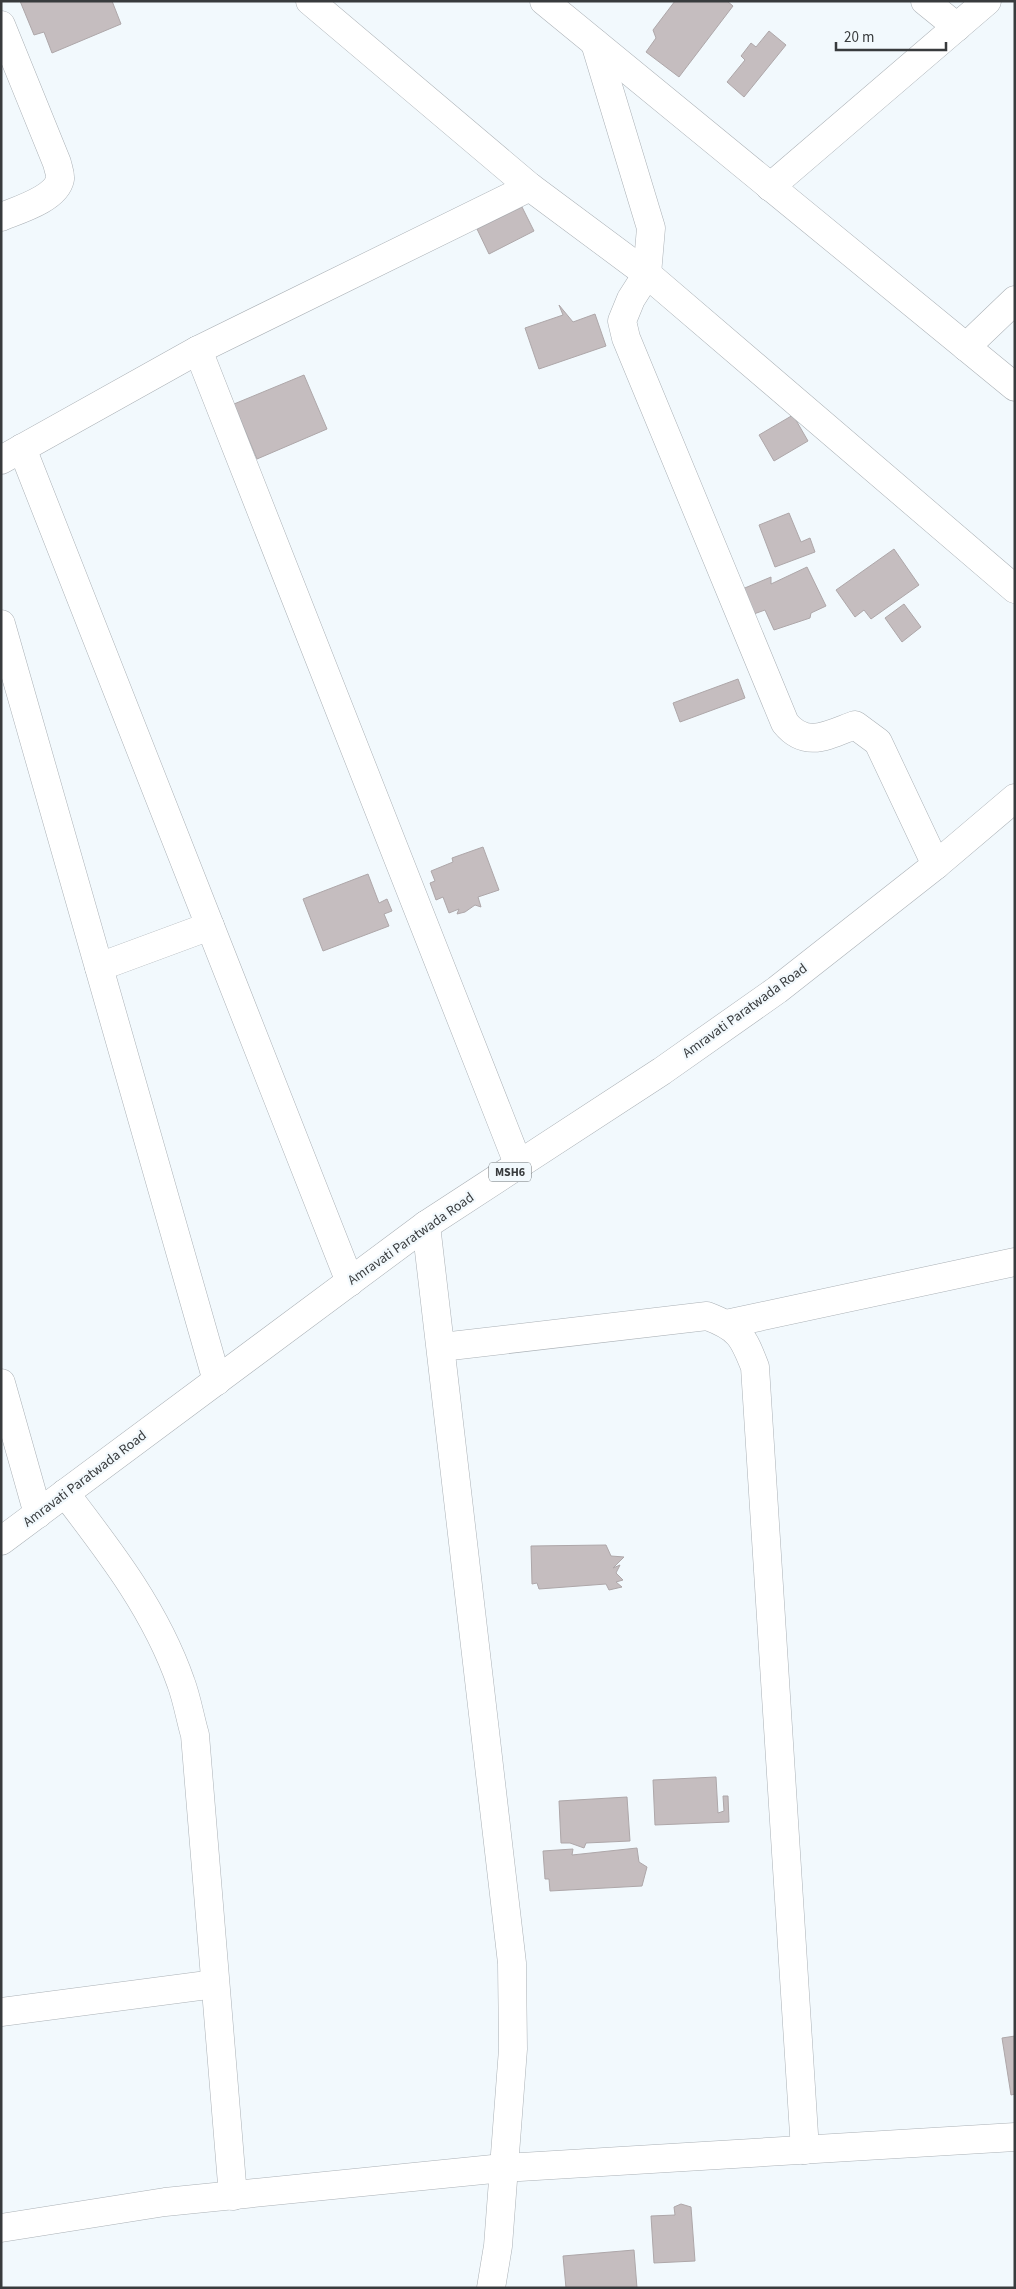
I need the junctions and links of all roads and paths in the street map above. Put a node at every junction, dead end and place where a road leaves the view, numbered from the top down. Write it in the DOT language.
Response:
graph roads {
  1 [pos="310,1"];
  2 [pos="926,1"];
  3 [pos="987,1"];
  4 [pos="555,5"];
  5 [pos="1,25"];
  6 [pos="957,27"];
  7 [pos="595,43"];
  8 [pos="530,187"];
  9 [pos="770,187"];
  10 [pos="1,217"];
  11 [pos="648,274"];
  12 [pos="1015,300"];
  13 [pos="966,347"];
  14 [pos="198,350"];
  15 [pos="1015,387"];
  16 [pos="12,454"];
  17 [pos="1015,589"];
  18 [pos="1,624"];
  19 [pos="1015,798"];
  20 [pos="936,865"];
  21 [pos="210,926"];
  22 [pos="99,967"];
  23 [pos="519,1166"];
  24 [pos="426,1225"];
  25 [pos="1015,1262"];
  26 [pos="350,1282"];
  27 [pos="726,1324"];
  28 [pos="442,1347"];
  29 [pos="217,1381"];
  30 [pos="1,1384"];
  31 [pos="66,1493"];
  32 [pos="38,1514"];
  33 [pos="1,1541"];
  34 [pos="215,1984"];
  35 [pos="1,2012"];
  36 [pos="1015,2137"];
  37 [pos="805,2150"];
  38 [pos="503,2168"];
  39 [pos="233,2196"];
  40 [pos="1,2228"];
  41 [pos="491,2288"];
  1 -- 8 [label="street"];
  2 -- 6 [label="street"];
  3 -- 6 [label="street"];
  4 -- 7 [label="street"];
  5 -- 10 [label="street"];
  6 -- 9 [label="street"];
  7 -- 9 [label="street"];
  7 -- 11 [label="street"];
  8 -- 11 [label="street"];
  8 -- 14 [label="street"];
  9 -- 13 [label="street"];
  11 -- 17 [label="street"];
  11 -- 20 [label="street"];
  12 -- 13 [label="street"];
  13 -- 15 [label="street"];
  14 -- 16 [label="street"];
  14 -- 23 [label="street"];
  16 -- 21 [label="street"];
  18 -- 22 [label="street"];
  19 -- 20 [label="street, Amravati Paratwada Road / MSH6"];
  20 -- 23 [label="street, Amravati Paratwada Road / MSH6"];
  21 -- 22 [label="street"];
  21 -- 26 [label="street"];
  22 -- 29 [label="street"];
  23 -- 24 [label="street, Amravati Paratwada Road / MSH6"];
  24 -- 26 [label="street, Amravati Paratwada Road / MSH6"];
  24 -- 28 [label="street"];
  25 -- 27 [label="street"];
  26 -- 29 [label="street, Amravati Paratwada Road / MSH6"];
  27 -- 28 [label="street"];
  27 -- 37 [label="street"];
  28 -- 38 [label="street"];
  29 -- 31 [label="street, Amravati Paratwada Road / MSH6"];
  30 -- 32 [label="street"];
  31 -- 32 [label="street, Amravati Paratwada Road / MSH6"];
  31 -- 34 [label="street"];
  32 -- 33 [label="street, Amravati Paratwada Road / MSH6"];
  34 -- 35 [label="street"];
  34 -- 39 [label="street"];
  36 -- 37 [label="street"];
  37 -- 38 [label="street"];
  38 -- 39 [label="street"];
  38 -- 41 [label="street"];
  39 -- 40 [label="street"];
}
